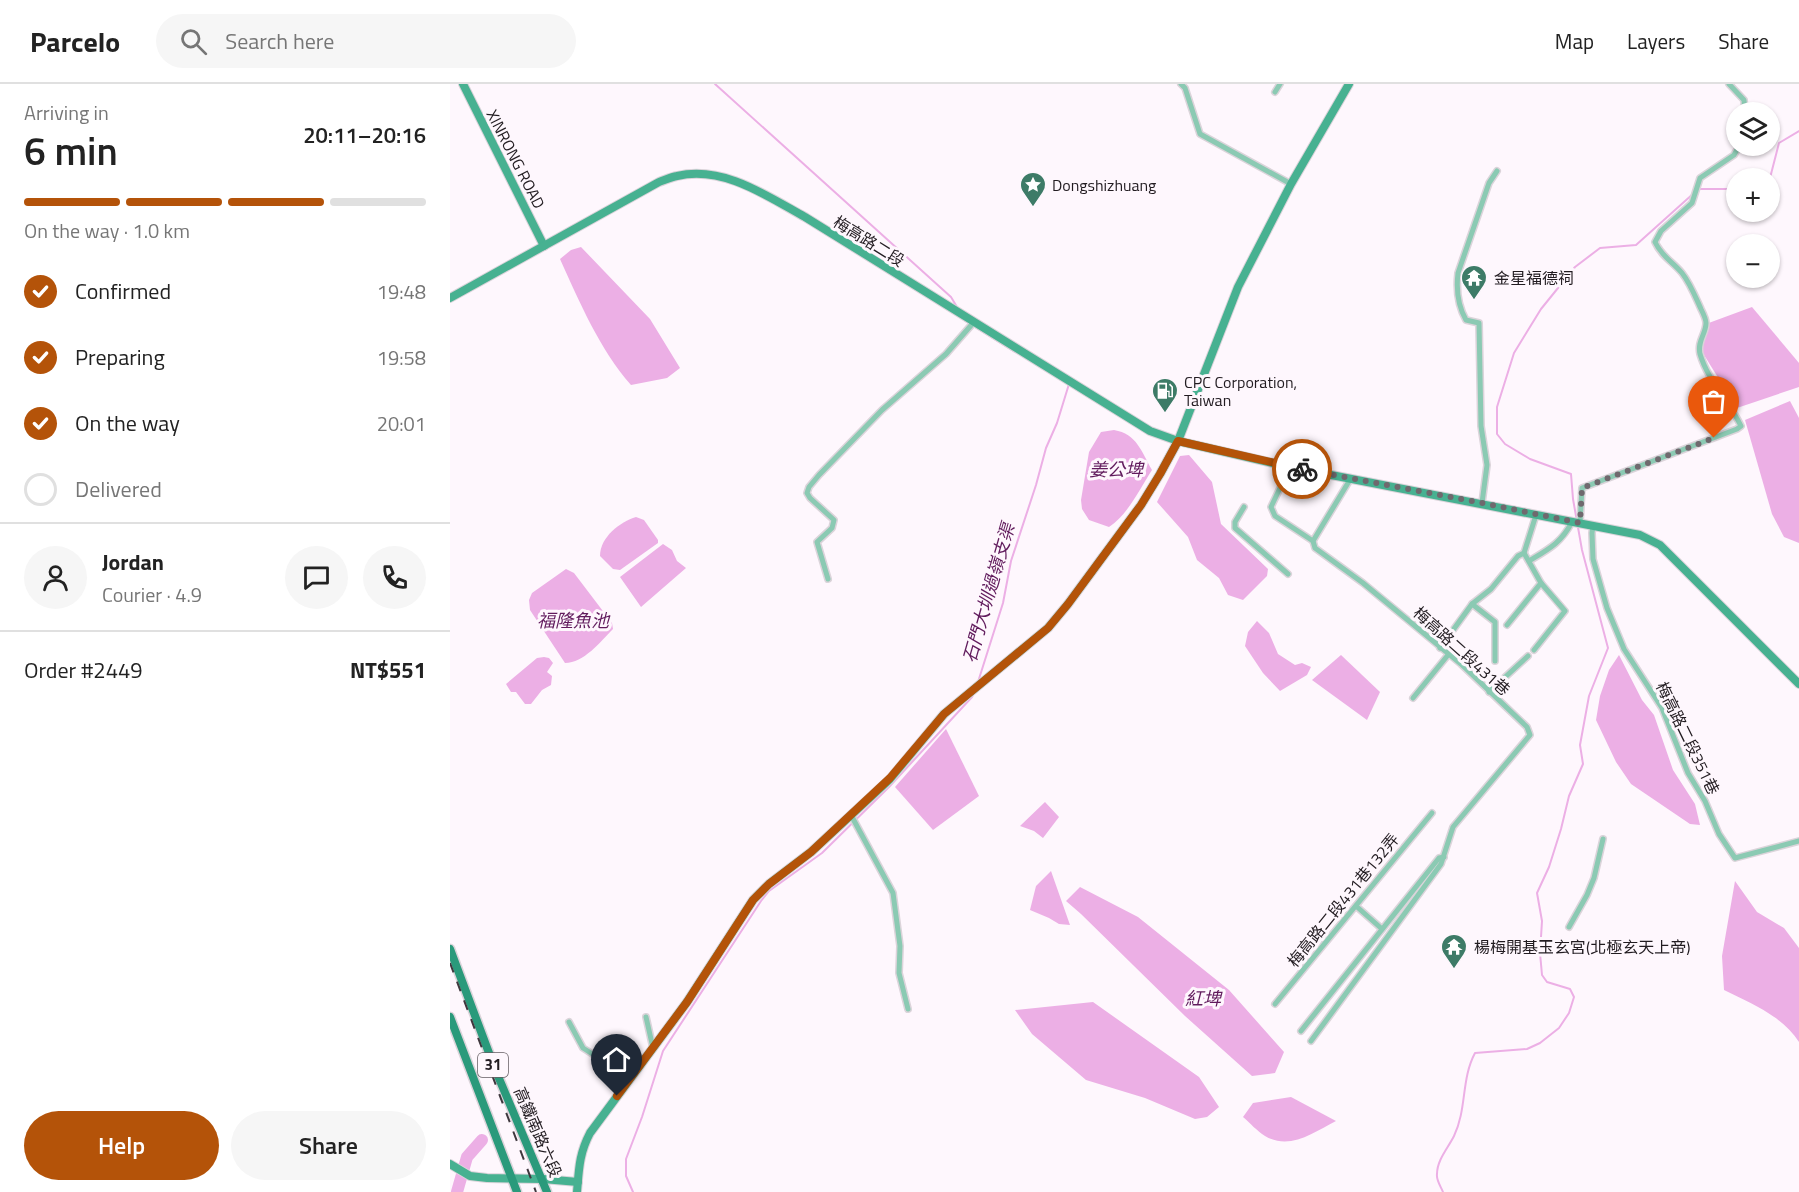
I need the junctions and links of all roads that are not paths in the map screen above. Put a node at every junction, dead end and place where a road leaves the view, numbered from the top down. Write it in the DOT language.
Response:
graph roads {
  1 [pos="463,84"];
  2 [pos="1181,84"];
  3 [pos="1280,84"];
  4 [pos="1349,84"];
  5 [pos="1729,84"];
  6 [pos="1275,92"];
  7 [pos="1744,102"];
  8 [pos="1733,156"];
  9 [pos="1497,171"];
  10 [pos="1291,184"];
  11 [pos="544,246"];
  12 [pos="450,298"];
  13 [pos="972,324"];
  14 [pos="1178,441"];
  15 [pos="1290,467"];
  16 [pos="1351,478"];
  17 [pos="1482,503"];
  18 [pos="1244,507"];
  19 [pos="1536,515"];
  20 [pos="1576,523"];
  21 [pos="1593,525"];
  22 [pos="1313,542"];
  23 [pos="1524,553"];
  24 [pos="1529,561"];
  25 [pos="1288,574"];
  26 [pos="828,579"];
  27 [pos="1541,584"];
  28 [pos="1472,604"];
  29 [pos="1507,625"];
  30 [pos="1440,648"];
  31 [pos="1534,650"];
  32 [pos="1448,655"];
  33 [pos="1528,656"];
  34 [pos="1496,661"];
  35 [pos="1799,684"];
  36 [pos="1489,692"];
  37 [pos="1413,698"];
  38 [pos="1432,813"];
  39 [pos="852,816"];
  40 [pos="1603,839"];
  41 [pos="1799,841"];
  42 [pos="1444,857"];
  43 [pos="1356,906"];
  44 [pos="1569,927"];
  45 [pos="1382,929"];
  46 [pos="450,949"];
  47 [pos="1275,1004"];
  48 [pos="908,1009"];
  49 [pos="450,1017"];
  50 [pos="646,1017"];
  51 [pos="569,1022"];
  52 [pos="1301,1031"];
  53 [pos="1311,1041"];
  54 [pos="653,1048"];
  55 [pos="630,1078"];
  56 [pos="457,1168"];
  57 [pos="511,1178"];
  58 [pos="543,1179"];
  59 [pos="578,1182"];
  60 [pos="517,1192"];
  61 [pos="547,1192"];
  62 [pos="577,1192"];
  1 -- 11 [label="street, XINRONG ROAD"];
  2 -- 10 [label="street"];
  3 -- 6 [label="street"];
  4 -- 10 [label="street"];
  5 -- 7 [label="street"];
  8 -- 20 [label="street"];
  9 -- 17 [label="street"];
  10 -- 14 [label="street"];
  11 -- 12 [label="street, 梅高路二段"];
  11 -- 13 [label="street, 梅高路二段"];
  13 -- 14 [label="street, 梅高路二段"];
  13 -- 26 [label="street"];
  14 -- 15 [label="street, 梅高路二段"];
  14 -- 39 [label="street"];
  15 -- 16 [label="street, 梅高路二段"];
  15 -- 22 [label="street, 梅高路二段431巷"];
  16 -- 17 [label="street, 梅高路二段"];
  16 -- 22 [label="street"];
  17 -- 19 [label="street, 梅高路二段"];
  18 -- 25 [label="street"];
  19 -- 20 [label="street, 梅高路二段"];
  19 -- 23 [label="street"];
  20 -- 21 [label="street, 梅高路二段"];
  20 -- 24 [label="street"];
  21 -- 35 [label="street, 梅高路二段"];
  21 -- 41 [label="street, 梅高路二段351巷"];
  22 -- 30 [label="street, 梅高路二段431巷"];
  23 -- 24 [label="street"];
  23 -- 28 [label="street"];
  24 -- 27 [label="street"];
  27 -- 29 [label="street"];
  27 -- 31 [label="street"];
  28 -- 30 [label="street"];
  28 -- 34 [label="street"];
  30 -- 32 [label="street, 梅高路二段431巷"];
  32 -- 36 [label="street, 梅高路二段431巷"];
  32 -- 37 [label="street"];
  33 -- 36 [label="street"];
  36 -- 42 [label="street, 梅高路二段431巷"];
  38 -- 43 [label="street, 梅高路二段431巷132弄"];
  39 -- 48 [label="street"];
  39 -- 54 [label="street"];
  40 -- 44 [label="street"];
  42 -- 45 [label="street, 梅高路二段431巷"];
  42 -- 53 [label="street, 梅高路二段431巷"];
  43 -- 45 [label="street"];
  43 -- 47 [label="street, 梅高路二段431巷132弄"];
  45 -- 52 [label="street, 梅高路二段431巷"];
  46 -- 58 [label="main road, 高鐵南路六段 / 31"];
  49 -- 57 [label="main road, 31"];
  50 -- 54 [label="street"];
  51 -- 55 [label="street"];
  54 -- 55 [label="street"];
  55 -- 59 [label="street"];
  56 -- 57 [label="street"];
  57 -- 58 [label="street"];
  57 -- 60 [label="main road, 31"];
  58 -- 59 [label="street"];
  58 -- 61 [label="main road, 高鐵南路六段 / 31"];
  59 -- 62 [label="street"];
}
